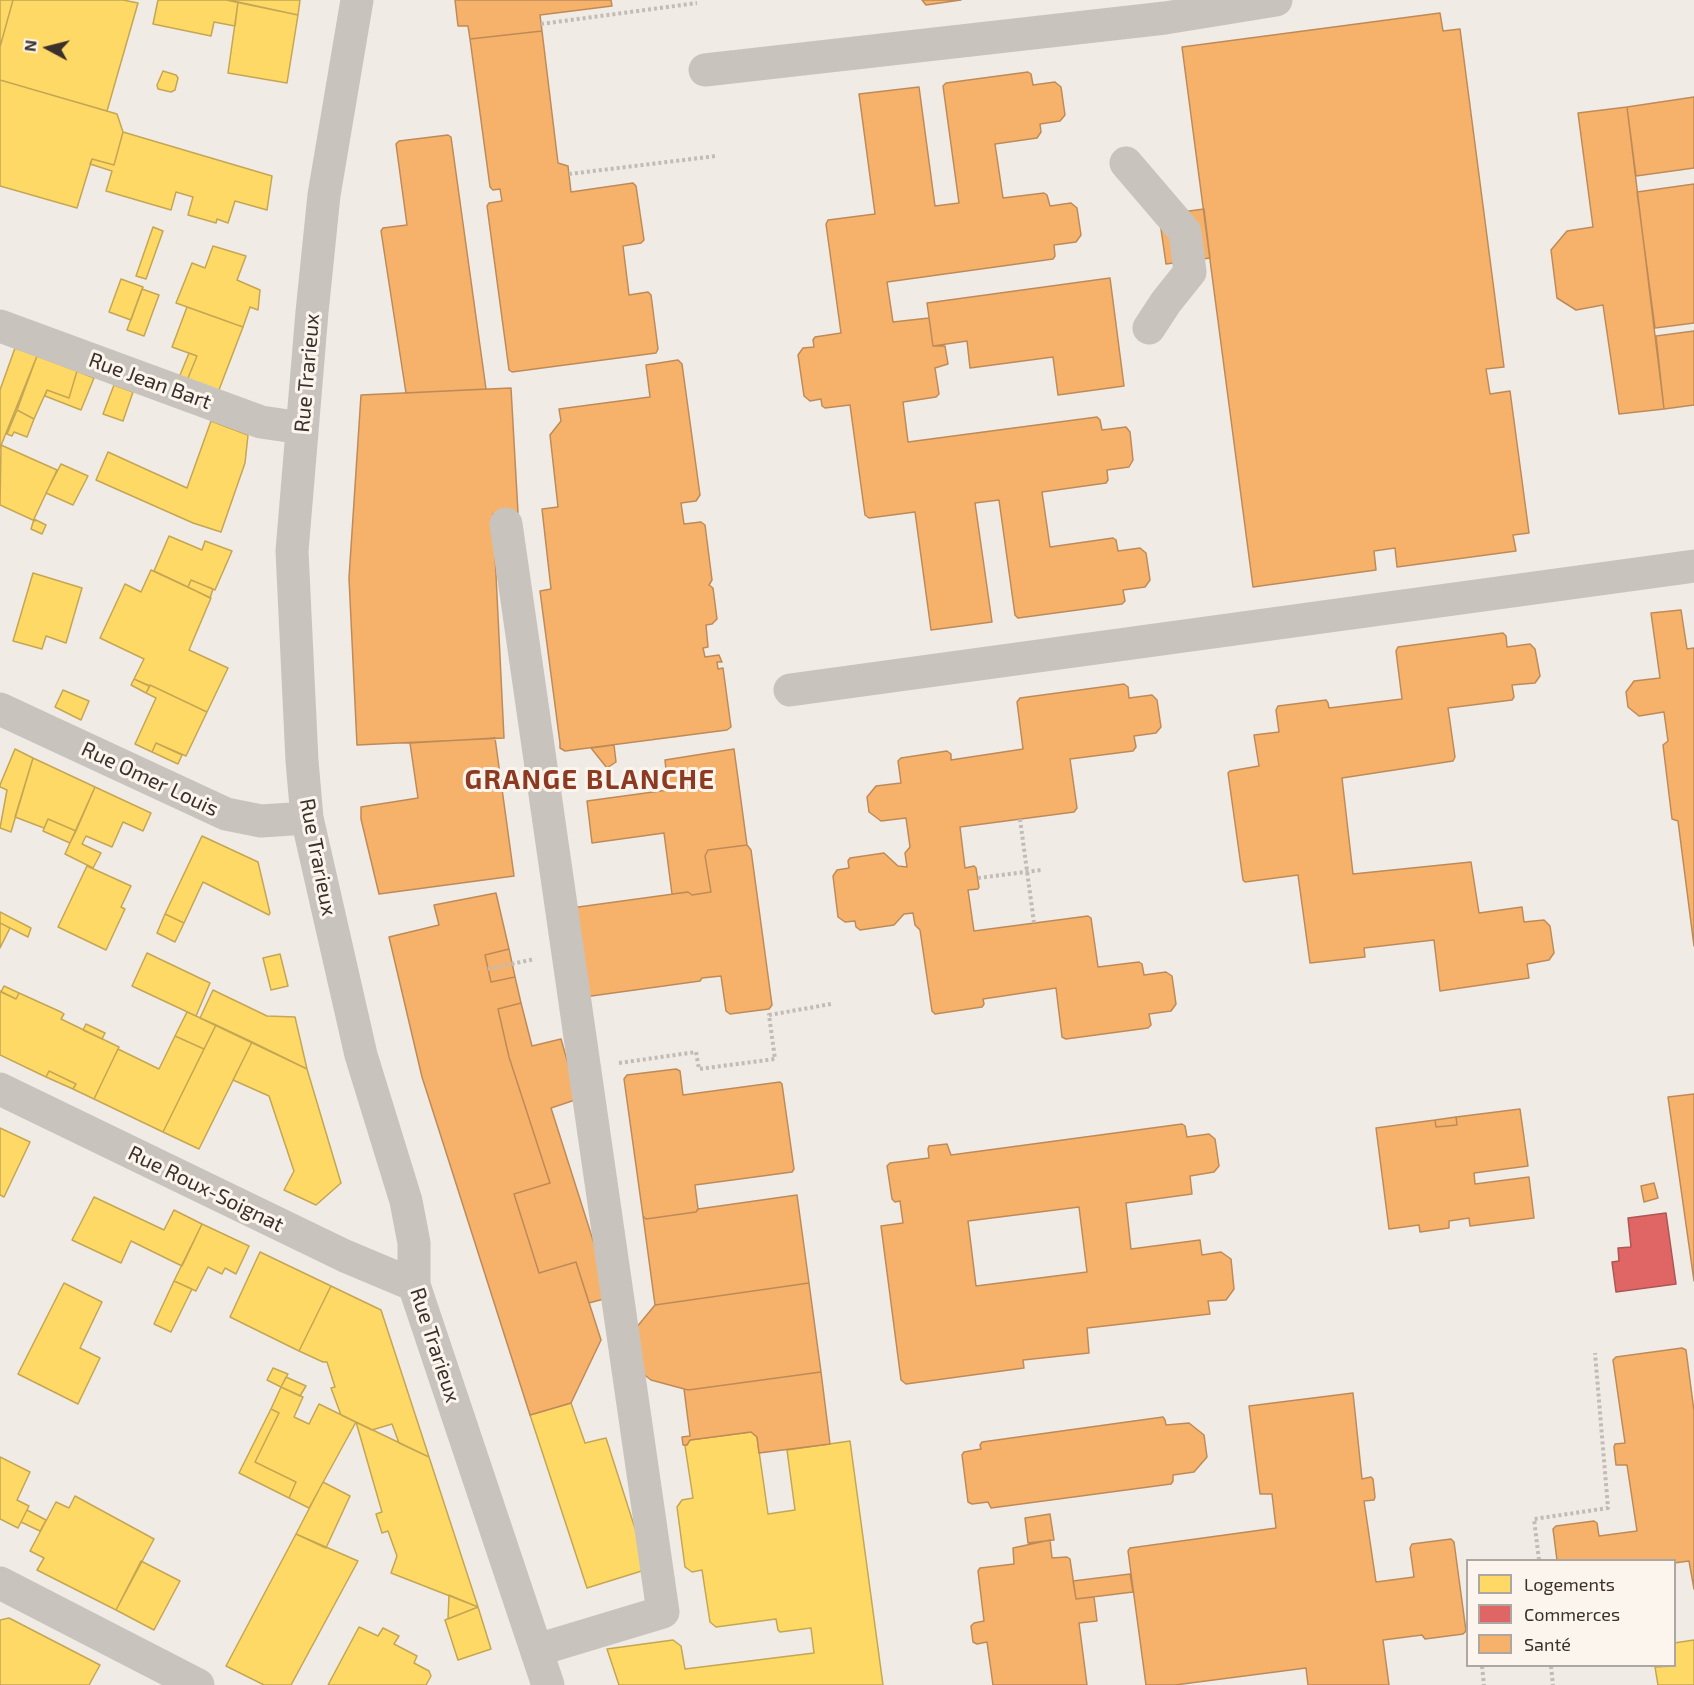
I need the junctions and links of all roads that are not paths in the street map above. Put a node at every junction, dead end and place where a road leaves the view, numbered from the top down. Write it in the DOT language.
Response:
graph roads {
  1 [pos="357,0"];
  2 [pos="1276,0"];
  3 [pos="705,70"];
  4 [pos="1126,163"];
  5 [pos="0,326"];
  6 [pos="1149,328"];
  7 [pos="302,428"];
  8 [pos="506,524"];
  9 [pos="1694,566"];
  10 [pos="790,690"];
  11 [pos="0,710"];
  12 [pos="307,819"];
  13 [pos="0,1089"];
  14 [pos="414,1286"];
  15 [pos="0,1583"];
  16 [pos="537,1650"];
  17 [pos="198,1685"];
  18 [pos="548,1685"];
  1 -- 7 [label="street, Rue Trarieux"];
  2 -- 3 [label="street"];
  4 -- 6 [label="street"];
  5 -- 7 [label="street, Rue Jean Bart"];
  7 -- 12 [label="street, Rue Trarieux"];
  8 -- 16 [label="street"];
  9 -- 10 [label="street"];
  11 -- 12 [label="street, Rue Omer Louis"];
  12 -- 14 [label="street, Rue Trarieux"];
  13 -- 14 [label="street, Rue Roux-Soignat"];
  14 -- 16 [label="street, Rue Trarieux"];
  15 -- 17 [label="street"];
  16 -- 18 [label="street, Rue Trarieux"];
}
